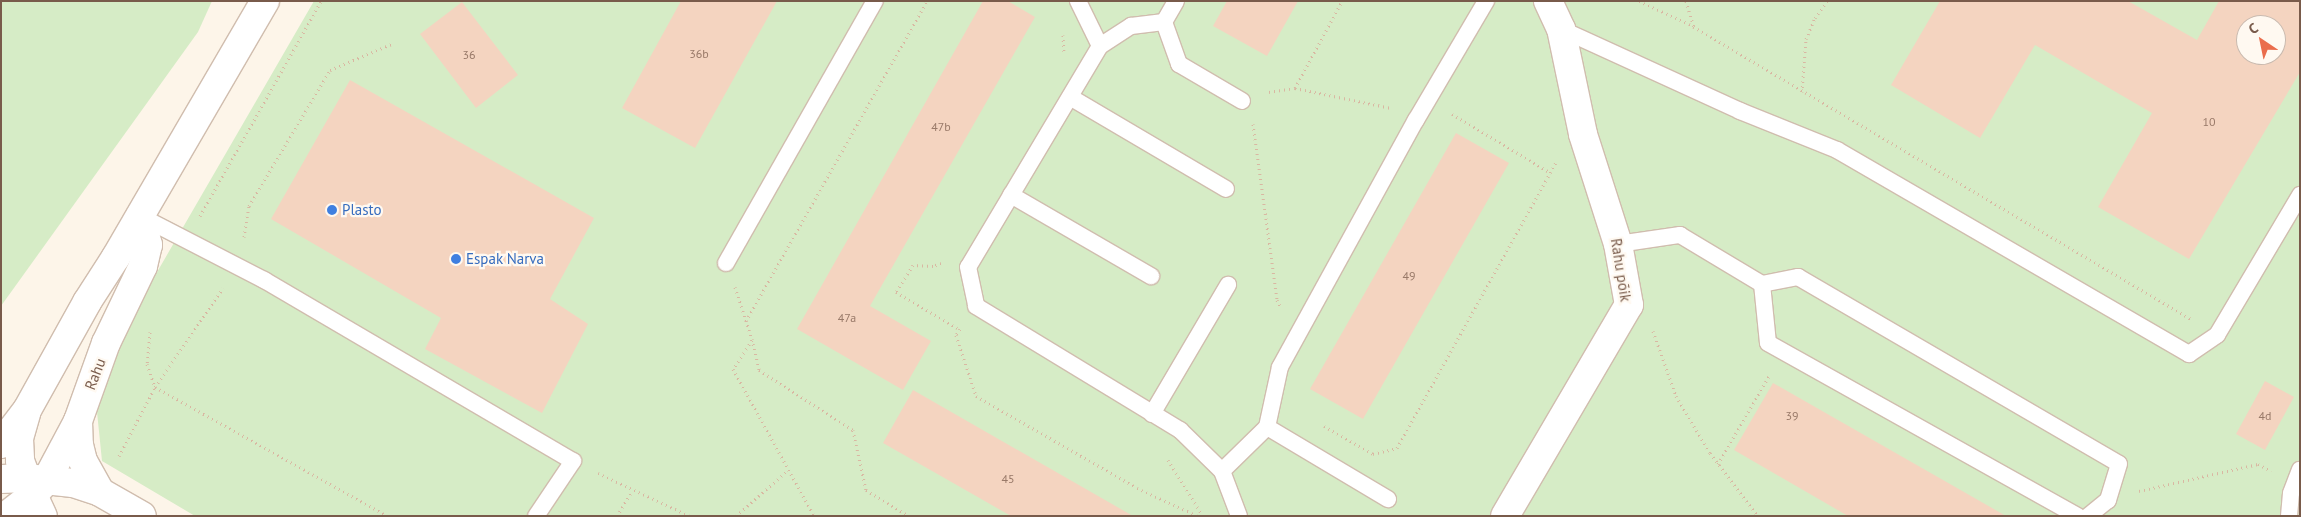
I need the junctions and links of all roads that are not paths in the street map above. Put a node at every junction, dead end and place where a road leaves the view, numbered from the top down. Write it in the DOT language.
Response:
graph roads {
  1 [pos="264,1"];
  2 [pos="875,1"];
  3 [pos="1078,1"];
  4 [pos="1176,1"];
  5 [pos="1486,1"];
  6 [pos="1548,1"];
  7 [pos="1164,22"];
  8 [pos="1561,29"];
  9 [pos="1100,46"];
  10 [pos="1070,97"];
  11 [pos="1242,102"];
  12 [pos="1226,189"];
  13 [pos="1011,195"];
  14 [pos="2300,195"];
  15 [pos="140,216"];
  16 [pos="1618,244"];
  17 [pos="726,263"];
  18 [pos="1151,276"];
  19 [pos="1762,284"];
  20 [pos="1228,285"];
  21 [pos="27,410"];
  22 [pos="1152,414"];
  23 [pos="78,421"];
  24 [pos="1267,428"];
  25 [pos="1,444"];
  26 [pos="1222,471"];
  27 [pos="2297,476"];
  28 [pos="30,490"];
  29 [pos="100,492"];
  30 [pos="1388,499"];
  31 [pos="6,516"];
  32 [pos="142,516"];
  33 [pos="536,516"];
  34 [pos="1239,516"];
  35 [pos="1505,516"];
  36 [pos="2078,516"];
  37 [pos="2088,516"];
  38 [pos="2289,516"];
  1 -- 15 [label="main road"];
  2 -- 17 [label="lane"];
  3 -- 9 [label="lane"];
  4 -- 7 [label="lane"];
  5 -- 24 [label="lane"];
  6 -- 8 [label="main road, Rahu põik"];
  7 -- 9 [label="lane"];
  7 -- 11 [label="lane"];
  8 -- 14 [label="lane"];
  8 -- 16 [label="main road, Rahu põik"];
  9 -- 10 [label="lane"];
  10 -- 12 [label="lane"];
  10 -- 13 [label="lane"];
  13 -- 18 [label="lane"];
  13 -- 22 [label="lane"];
  15 -- 21 [label="main road"];
  15 -- 23 [label="main road, Rahu"];
  15 -- 33 [label="lane"];
  16 -- 19 [label="lane"];
  16 -- 35 [label="main road, Rahu põik"];
  19 -- 36 [label="lane"];
  19 -- 37 [label="lane"];
  20 -- 22 [label="lane"];
  21 -- 25 [label="main road"];
  21 -- 28 [label="main road"];
  22 -- 26 [label="lane"];
  23 -- 28 [label="main road, Rahu"];
  23 -- 29 [label="main road"];
  24 -- 26 [label="lane"];
  24 -- 30 [label="lane"];
  26 -- 34 [label="lane"];
  27 -- 38 [label="lane"];
  28 -- 29 [label="main road"];
  28 -- 31 [label="main road, Rahu"];
  29 -- 32 [label="main road"];
}
